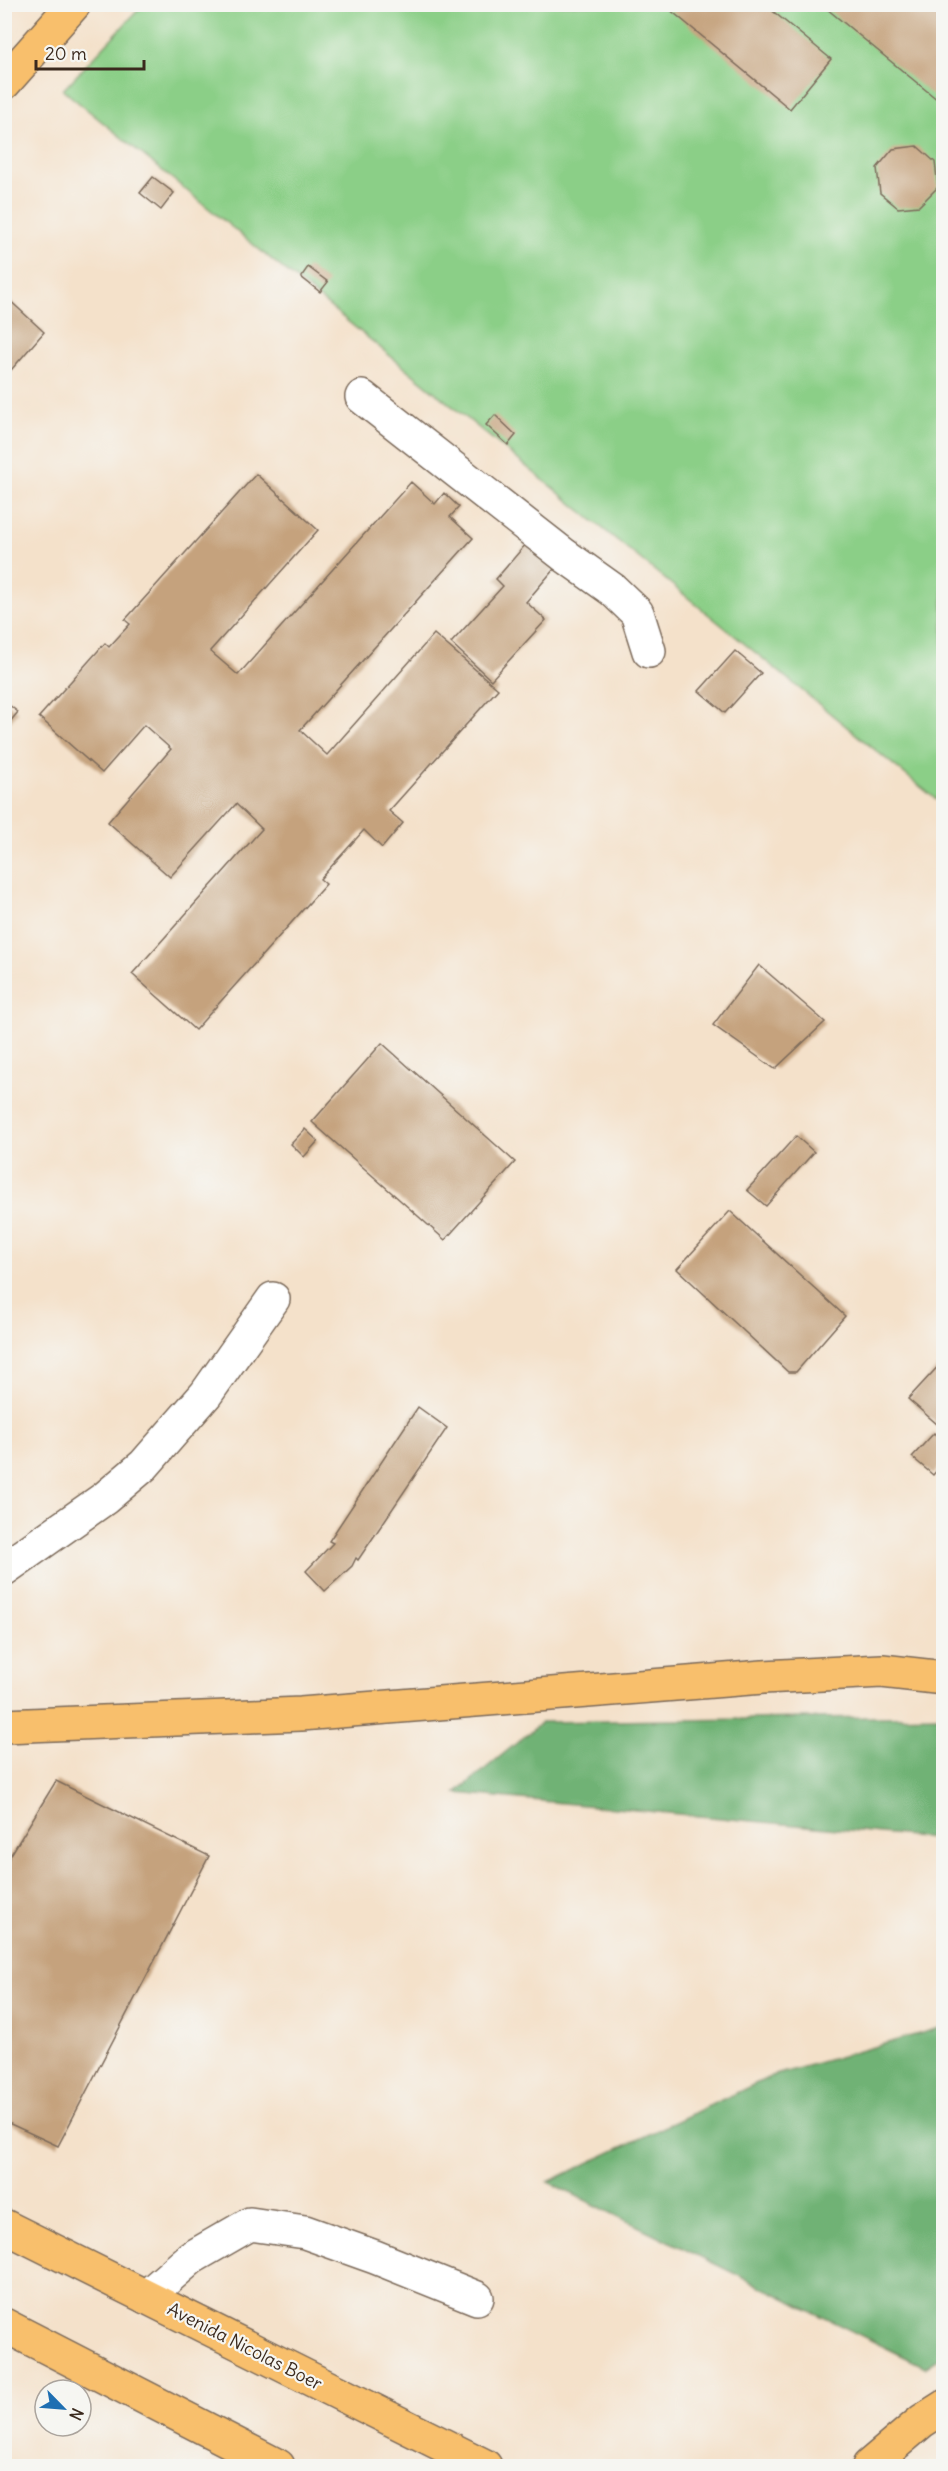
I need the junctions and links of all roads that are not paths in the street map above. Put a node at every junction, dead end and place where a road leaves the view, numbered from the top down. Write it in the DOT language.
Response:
graph roads {
  1 [pos="74,4"];
  2 [pos="4,83"];
  3 [pos="362,397"];
  4 [pos="649,651"];
  5 [pos="273,1299"];
  6 [pos="4,1569"];
  7 [pos="944,1678"];
  8 [pos="4,1726"];
  9 [pos="4,2226"];
  10 [pos="146,2297"];
  11 [pos="477,2298"];
  12 [pos="4,2325"];
  13 [pos="944,2407"];
  14 [pos="278,2466"];
  15 [pos="485,2466"];
  16 [pos="869,2466"];
  1 -- 2 [label="main road"];
  3 -- 4 [label="lane"];
  5 -- 6 [label="lane"];
  7 -- 8 [label="main road"];
  9 -- 10 [label="main road, Avenida Nicolas Boer"];
  10 -- 11 [label="lane"];
  10 -- 15 [label="main road, Avenida Nicolas Boer"];
  12 -- 14 [label="main road"];
  13 -- 16 [label="main road"];
}
